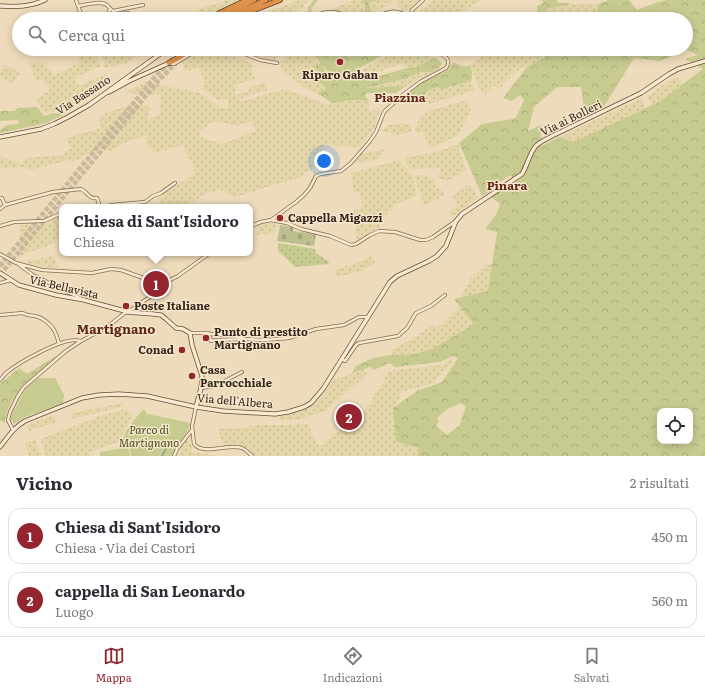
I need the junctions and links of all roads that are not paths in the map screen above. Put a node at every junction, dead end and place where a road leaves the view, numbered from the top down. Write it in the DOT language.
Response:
graph roads {
  1 [pos="44,0"];
  2 [pos="76,0"];
  3 [pos="247,0"];
  4 [pos="254,0"];
  5 [pos="266,0"];
  6 [pos="280,0"];
  7 [pos="423,0"];
  8 [pos="144,5"];
  9 [pos="0,6"];
  10 [pos="78,6"];
  11 [pos="110,9"];
  12 [pos="80,12"];
  13 [pos="109,12"];
  14 [pos="222,12"];
  15 [pos="231,12"];
  16 [pos="240,12"];
  17 [pos="249,12"];
  18 [pos="386,12"];
  19 [pos="401,12"];
  20 [pos="412,12"];
  21 [pos="157,56"];
  22 [pos="180,56"];
  23 [pos="187,56"];
  24 [pos="250,56"];
  25 [pos="443,56"];
  26 [pos="705,62"];
  27 [pos="169,63"];
  28 [pos="276,63"];
  29 [pos="89,104"];
  30 [pos="0,137"];
  31 [pos="175,183"];
  32 [pos="0,198"];
  33 [pos="99,204"];
  34 [pos="123,204"];
  35 [pos="5,205"];
  36 [pos="0,209"];
  37 [pos="59,214"];
  38 [pos="271,220"];
  39 [pos="456,220"];
  40 [pos="253,225"];
  41 [pos="0,226"];
  42 [pos="0,254"];
  43 [pos="206,256"];
  44 [pos="16,263"];
  45 [pos="0,273"];
  46 [pos="11,280"];
  47 [pos="166,282"];
  48 [pos="0,283"];
  49 [pos="445,295"];
  50 [pos="84,300"];
  51 [pos="126,312"];
  52 [pos="0,315"];
  53 [pos="368,317"];
  54 [pos="190,333"];
  55 [pos="208,333"];
  56 [pos="245,339"];
  57 [pos="81,341"];
  58 [pos="59,343"];
  59 [pos="342,359"];
  60 [pos="242,372"];
  61 [pos="0,380"];
  62 [pos="201,388"];
  63 [pos="196,407"];
  64 [pos="13,430"];
  65 [pos="192,430"];
  66 [pos="0,447"];
  67 [pos="174,456"];
  68 [pos="252,456"];
  1 -- 9 [label="street"];
  2 -- 10 [label="street"];
  3 -- 14 [label="highway"];
  4 -- 15 [label="highway"];
  5 -- 16 [label="highway"];
  6 -- 17 [label="highway"];
  7 -- 20 [label="street"];
  8 -- 11 [label="street"];
  10 -- 11 [label="street"];
  10 -- 12 [label="street"];
  11 -- 13 [label="street"];
  18 -- 19 [label="street"];
  21 -- 29 [label="street, Via Bassano"];
  22 -- 27 [label="highway"];
  23 -- 27 [label="street"];
  24 -- 28 [label="street"];
  25 -- 38 [label="street"];
  26 -- 39 [label="street, Via ai Bolleri"];
  27 -- 29 [label="street"];
  29 -- 30 [label="street, Via Bassano"];
  31 -- 34 [label="street"];
  32 -- 35 [label="street"];
  33 -- 35 [label="street"];
  35 -- 36 [label="street"];
  37 -- 41 [label="street"];
  38 -- 39 [label="street"];
  38 -- 40 [label="street"];
  39 -- 53 [label="street"];
  42 -- 44 [label="street"];
  43 -- 47 [label="street"];
  44 -- 47 [label="street"];
  44 -- 50 [label="street"];
  45 -- 46 [label="street, Via Bellavista"];
  46 -- 48 [label="street"];
  46 -- 50 [label="street, Via Bellavista"];
  47 -- 51 [label="street"];
  49 -- 59 [label="street"];
  50 -- 51 [label="street, Via Bellavista"];
  51 -- 54 [label="street, Via Bellavista"];
  51 -- 57 [label="street"];
  52 -- 58 [label="street"];
  53 -- 56 [label="street"];
  53 -- 59 [label="street, Via dell'Albera"];
  54 -- 55 [label="street"];
  54 -- 62 [label="street"];
  55 -- 56 [label="street"];
  55 -- 56 [label="street"];
  57 -- 58 [label="street"];
  57 -- 64 [label="street"];
  58 -- 61 [label="street"];
  59 -- 63 [label="street, Via dell'Albera"];
  60 -- 62 [label="street"];
  62 -- 63 [label="street"];
  63 -- 64 [label="street, Via dell'Albera"];
  63 -- 65 [label="street"];
  64 -- 66 [label="street, Via dell'Albera"];
  65 -- 67 [label="street"];
  65 -- 68 [label="street"];
}
